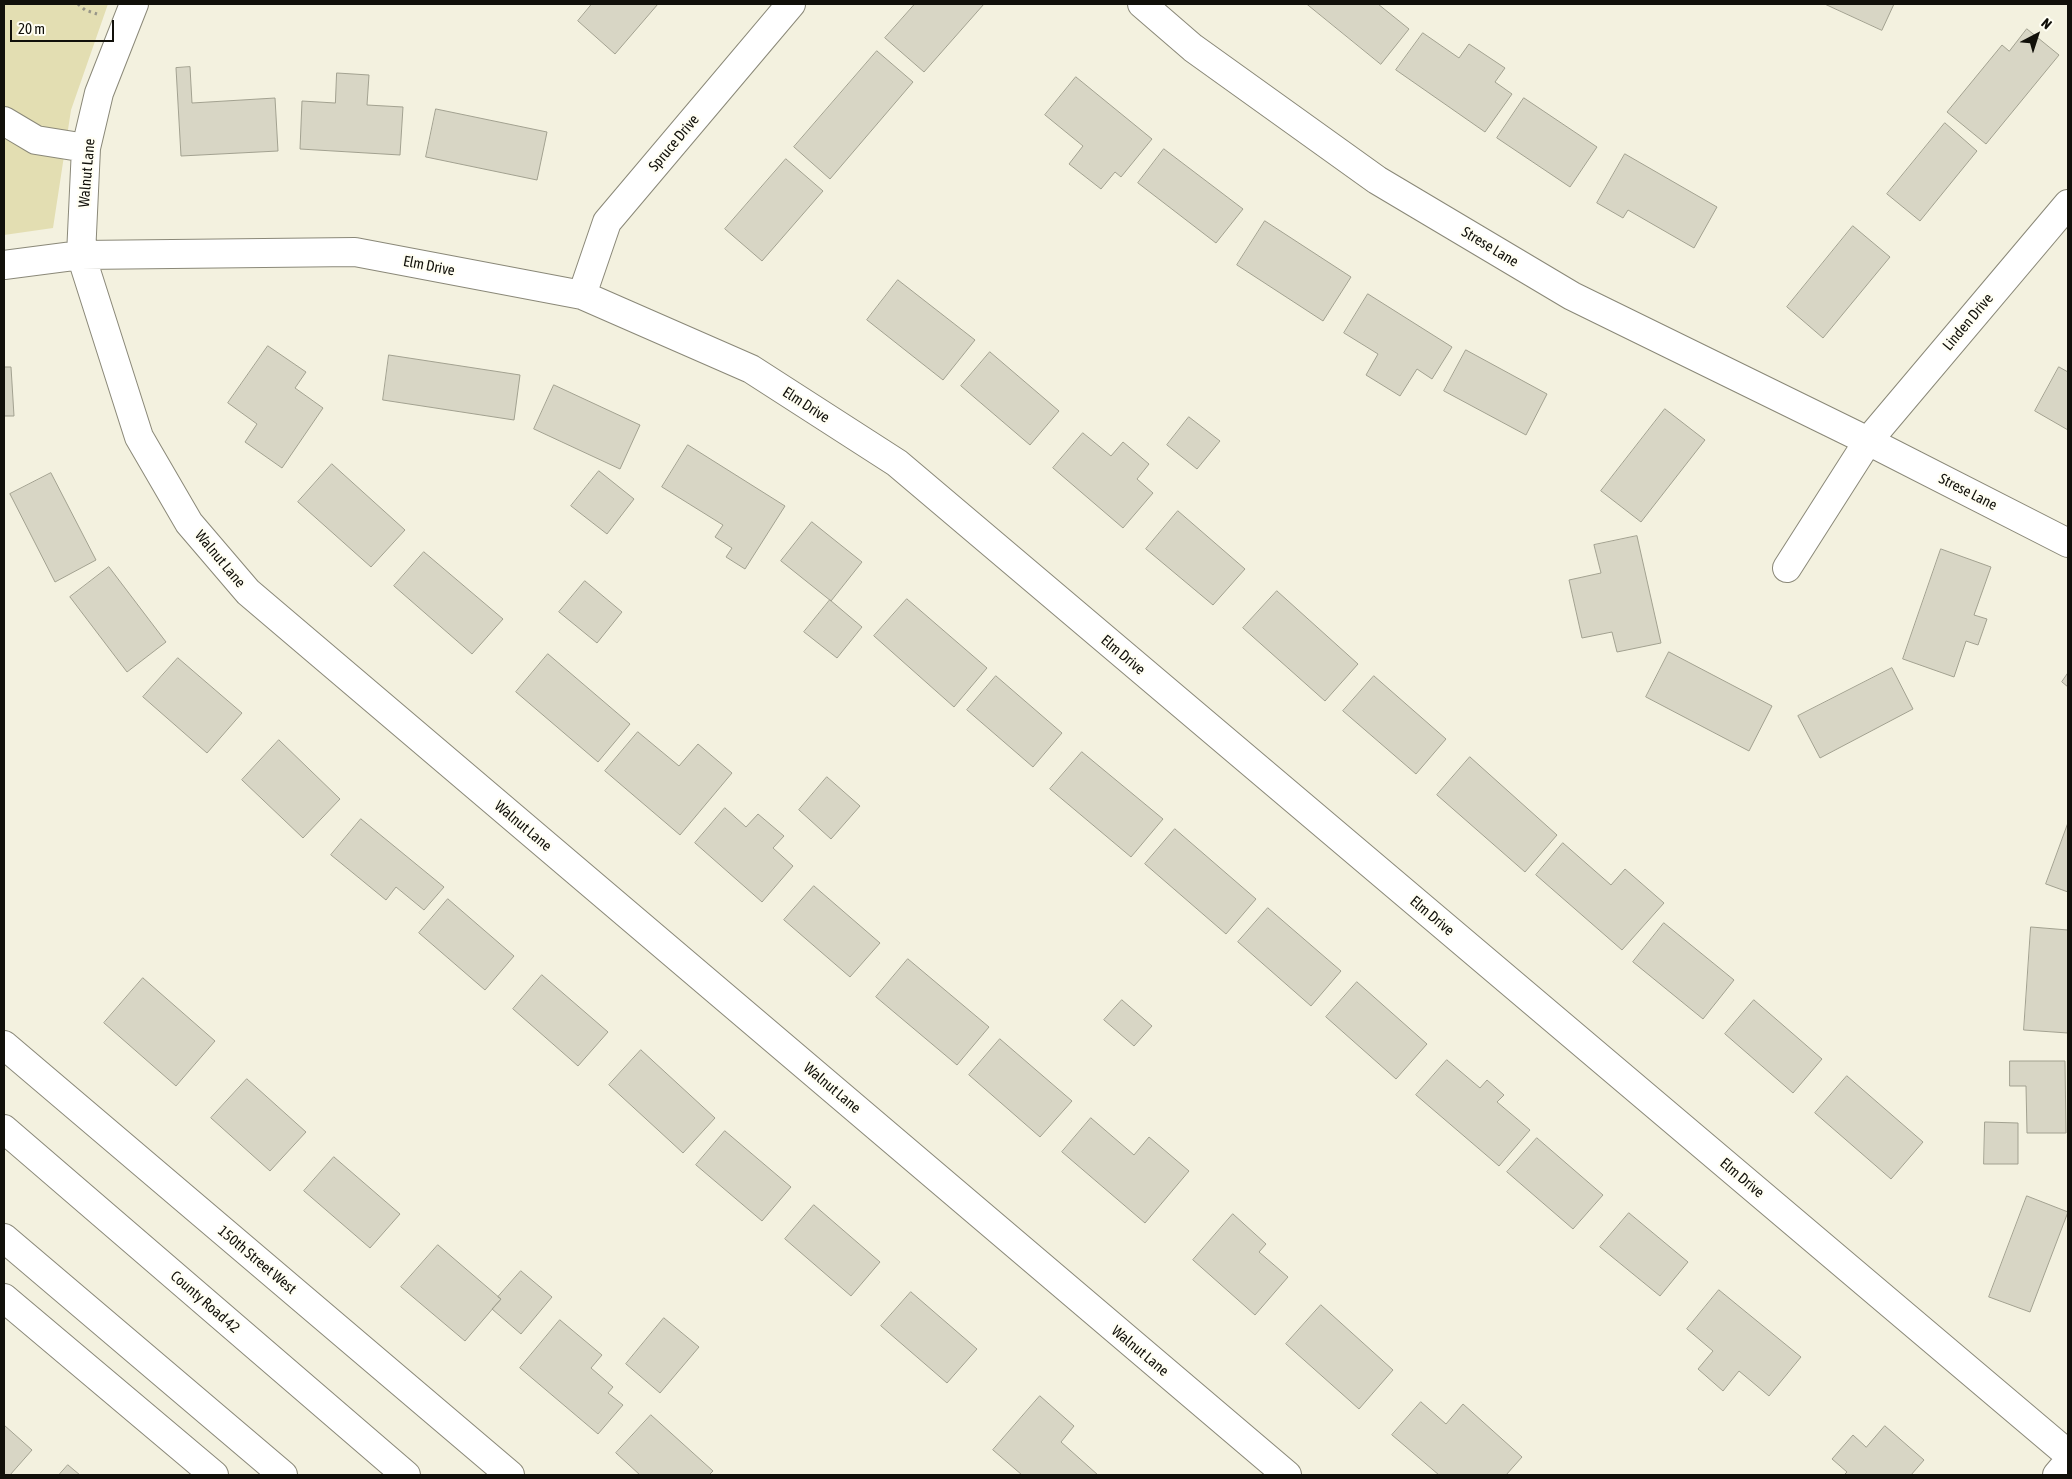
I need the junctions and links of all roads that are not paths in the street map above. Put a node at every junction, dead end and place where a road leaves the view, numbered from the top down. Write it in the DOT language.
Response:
graph roads {
  1 [pos="134,4"];
  2 [pos="791,4"];
  3 [pos="1142,4"];
  4 [pos="4,121"];
  5 [pos="86,148"];
  6 [pos="2068,204"];
  7 [pos="81,255"];
  8 [pos="4,265"];
  9 [pos="582,295"];
  10 [pos="1868,441"];
  11 [pos="2068,543"];
  12 [pos="1787,568"];
  13 [pos="4,1045"];
  14 [pos="4,1129"];
  15 [pos="4,1238"];
  16 [pos="4,1298"];
  17 [pos="2068,1454"];
  18 [pos="2068,1462"];
  19 [pos="214,1475"];
  20 [pos="283,1475"];
  21 [pos="406,1475"];
  22 [pos="510,1475"];
  23 [pos="1287,1475"];
  24 [pos="2057,1475"];
  1 -- 5 [label="main road, Walnut Lane"];
  2 -- 9 [label="main road, Spruce Drive"];
  3 -- 10 [label="main road, Strese Lane"];
  4 -- 5 [label="main road"];
  5 -- 7 [label="main road, Walnut Lane"];
  6 -- 10 [label="main road, Linden Drive"];
  7 -- 8 [label="main road, Elm Drive"];
  7 -- 9 [label="main road, Elm Drive"];
  7 -- 23 [label="main road, Walnut Lane"];
  9 -- 17 [label="main road, Elm Drive"];
  10 -- 11 [label="main road, Strese Lane"];
  10 -- 12 [label="main road"];
  13 -- 22 [label="main road, 150th Street West"];
  14 -- 21 [label="main road, County Road 42"];
  15 -- 20 [label="main road"];
  16 -- 19 [label="main road"];
  18 -- 24 [label="main road"];
}
